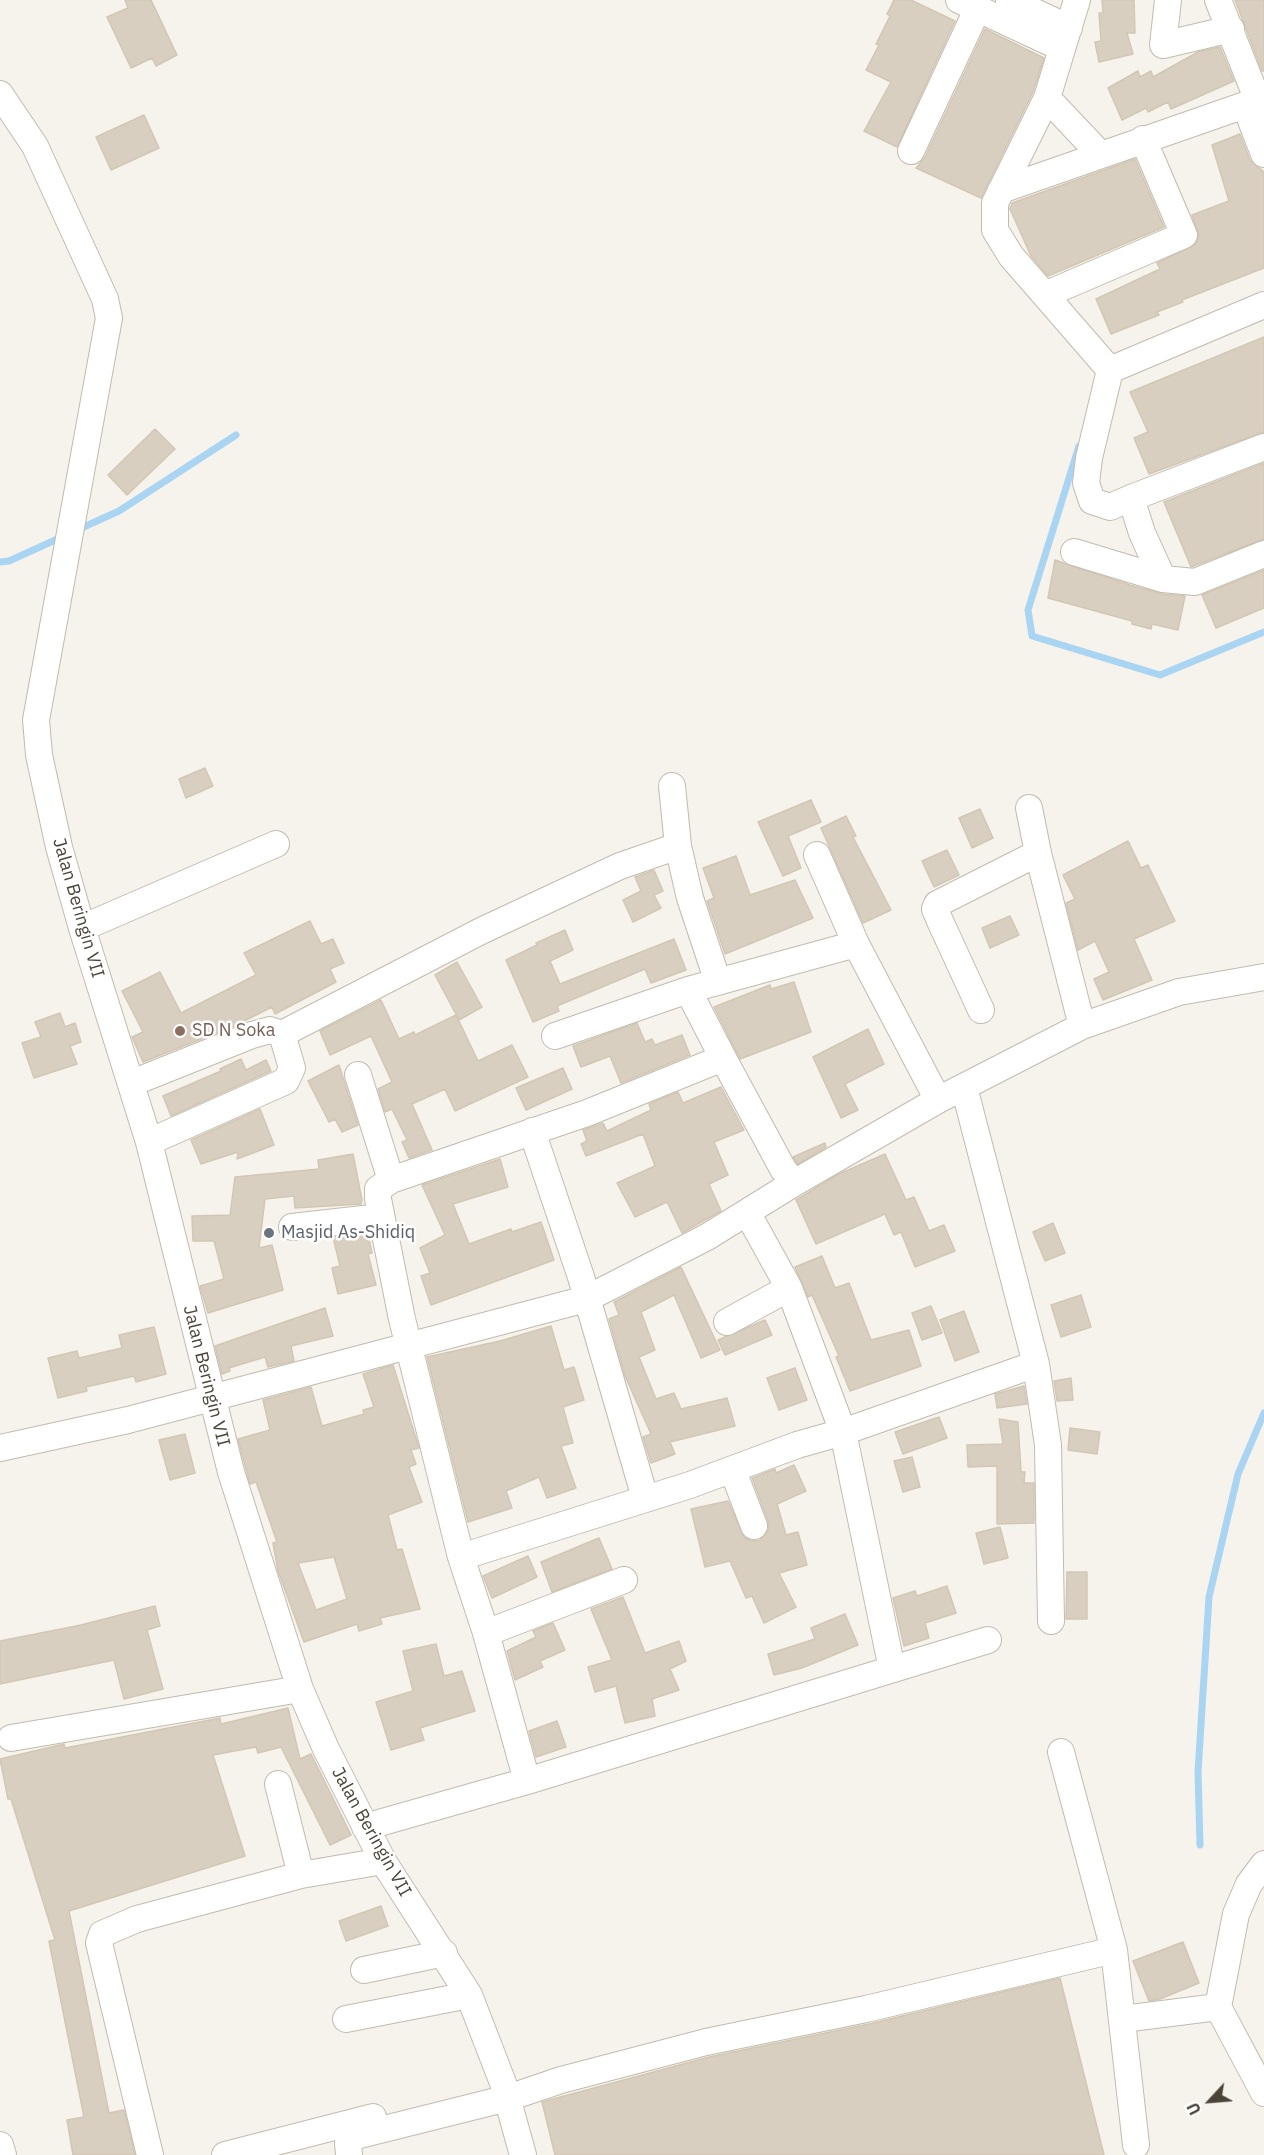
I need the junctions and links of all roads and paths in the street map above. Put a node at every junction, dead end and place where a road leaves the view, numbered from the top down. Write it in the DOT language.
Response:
graph roads {
  1 [pos="1009,0"];
  2 [pos="1077,0"];
  3 [pos="1168,0"];
  4 [pos="1218,0"];
  5 [pos="968,5"];
  6 [pos="1231,29"];
  7 [pos="1065,38"];
  8 [pos="0,94"];
  9 [pos="1047,98"];
  10 [pos="1264,116"];
  11 [pos="1143,140"];
  12 [pos="911,151"];
  13 [pos="1264,154"];
  14 [pos="1101,155"];
  15 [pos="1001,190"];
  16 [pos="1047,294"];
  17 [pos="1264,304"];
  18 [pos="1110,370"];
  19 [pos="1264,447"];
  20 [pos="1131,498"];
  21 [pos="1074,552"];
  22 [pos="1264,554"];
  23 [pos="1163,579"];
  24 [pos="672,786"];
  25 [pos="1029,808"];
  26 [pos="276,844"];
  27 [pos="678,846"];
  28 [pos="1038,853"];
  29 [pos="817,855"];
  30 [pos="82,928"];
  31 [pos="856,944"];
  32 [pos="1264,977"];
  33 [pos="718,982"];
  34 [pos="688,990"];
  35 [pos="981,1010"];
  36 [pos="1082,1026"];
  37 [pos="282,1034"];
  38 [pos="555,1036"];
  39 [pos="723,1058"];
  40 [pos="358,1075"];
  41 [pos="132,1083"];
  42 [pos="964,1087"];
  43 [pos="938,1100"];
  44 [pos="532,1131"];
  45 [pos="150,1142"];
  46 [pos="789,1176"];
  47 [pos="391,1180"];
  48 [pos="748,1214"];
  49 [pos="381,1217"];
  50 [pos="292,1227"];
  51 [pos="789,1288"];
  52 [pos="584,1289"];
  53 [pos="727,1322"];
  54 [pos="406,1334"];
  55 [pos="1036,1364"];
  56 [pos="211,1398"];
  57 [pos="843,1432"];
  58 [pos="0,1448"];
  59 [pos="733,1471"];
  60 [pos="645,1498"];
  61 [pos="754,1526"];
  62 [pos="461,1557"];
  63 [pos="624,1580"];
  64 [pos="1051,1621"];
  65 [pos="486,1634"];
  66 [pos="988,1640"];
  67 [pos="892,1669"];
  68 [pos="300,1689"];
  69 [pos="11,1738"];
  70 [pos="1061,1752"];
  71 [pos="527,1781"];
  72 [pos="278,1784"];
  73 [pos="365,1827"];
  74 [pos="383,1861"];
  75 [pos="1264,1864"];
  76 [pos="301,1875"];
  77 [pos="1114,1950"];
  78 [pos="444,1953"];
  79 [pos="364,1970"];
  80 [pos="469,1995"];
  81 [pos="1218,2007"];
  82 [pos="346,2019"];
  83 [pos="1123,2019"];
  84 [pos="506,2090"];
  85 [pos="1264,2092"];
  86 [pos="0,2145"];
  87 [pos="1136,2145"];
  88 [pos="3,2155"];
  89 [pos="150,2155"];
  90 [pos="225,2155"];
  91 [pos="349,2155"];
  92 [pos="523,2155"];
  1 -- 7 [label="street"];
  2 -- 7 [label="street"];
  3 -- 6 [label="street"];
  4 -- 6 [label="street"];
  5 -- 7 [label="street"];
  5 -- 12 [label="street"];
  6 -- 10 [label="street"];
  7 -- 9 [label="street"];
  8 -- 30 [label="street, Jalan Beringin VII"];
  9 -- 14 [label="street"];
  9 -- 15 [label="street"];
  11 -- 13 [label="street"];
  11 -- 14 [label="street"];
  11 -- 16 [label="street"];
  14 -- 15 [label="street"];
  15 -- 16 [label="street"];
  16 -- 18 [label="street"];
  17 -- 18 [label="street"];
  18 -- 20 [label="street"];
  19 -- 20 [label="street"];
  20 -- 23 [label="street"];
  21 -- 23 [label="street"];
  22 -- 23 [label="street"];
  24 -- 27 [label="street"];
  25 -- 28 [label="street"];
  26 -- 30 [label="street"];
  27 -- 33 [label="street"];
  27 -- 37 [label="street"];
  28 -- 35 [label="street"];
  28 -- 36 [label="street"];
  29 -- 31 [label="street"];
  30 -- 41 [label="street, Jalan Beringin VII"];
  31 -- 33 [label="street"];
  31 -- 43 [label="street"];
  32 -- 36 [label="street"];
  33 -- 34 [label="street"];
  34 -- 38 [label="street"];
  34 -- 39 [label="street"];
  36 -- 42 [label="street"];
  37 -- 41 [label="street"];
  37 -- 45 [label="street"];
  39 -- 44 [label="street"];
  39 -- 46 [label="street"];
  40 -- 47 [label="street"];
  41 -- 45 [label="street, Jalan Beringin VII"];
  42 -- 43 [label="street"];
  42 -- 55 [label="street"];
  43 -- 46 [label="street"];
  44 -- 47 [label="street"];
  44 -- 52 [label="street"];
  45 -- 56 [label="street, Jalan Beringin VII"];
  46 -- 48 [label="street"];
  47 -- 49 [label="street"];
  48 -- 51 [label="street"];
  48 -- 52 [label="street"];
  49 -- 50 [label="street"];
  49 -- 54 [label="street"];
  51 -- 53 [label="street"];
  51 -- 57 [label="street"];
  52 -- 54 [label="street"];
  52 -- 60 [label="street"];
  54 -- 56 [label="street"];
  54 -- 62 [label="street"];
  55 -- 57 [label="street"];
  55 -- 64 [label="street"];
  56 -- 58 [label="street"];
  56 -- 68 [label="street, Jalan Beringin VII"];
  57 -- 59 [label="street"];
  57 -- 67 [label="street"];
  59 -- 60 [label="street"];
  59 -- 61 [label="street"];
  60 -- 62 [label="street"];
  62 -- 65 [label="street"];
  63 -- 65 [label="street"];
  65 -- 71 [label="street"];
  66 -- 67 [label="street"];
  67 -- 71 [label="street"];
  68 -- 69 [label="street"];
  68 -- 73 [label="street, Jalan Beringin VII"];
  70 -- 77 [label="street"];
  71 -- 73 [label="street"];
  72 -- 76 [label="street"];
  73 -- 74 [label="street, Jalan Beringin VII"];
  74 -- 76 [label="street"];
  74 -- 78 [label="street, Jalan Beringin VII"];
  75 -- 81 [label="street"];
  76 -- 89 [label="street"];
  77 -- 83 [label="street"];
  77 -- 84 [label="street"];
  78 -- 79 [label="street"];
  78 -- 80 [label="street, Jalan Beringin VII"];
  80 -- 82 [label="street"];
  80 -- 84 [label="street, Jalan Beringin VII"];
  81 -- 83 [label="street"];
  81 -- 85 [label="street"];
  83 -- 87 [label="street"];
  84 -- 90 [label="street"];
  84 -- 91 [label="street"];
  84 -- 92 [label="street, Jalan Beringin VII"];
  86 -- 88 [label="street"];
}
